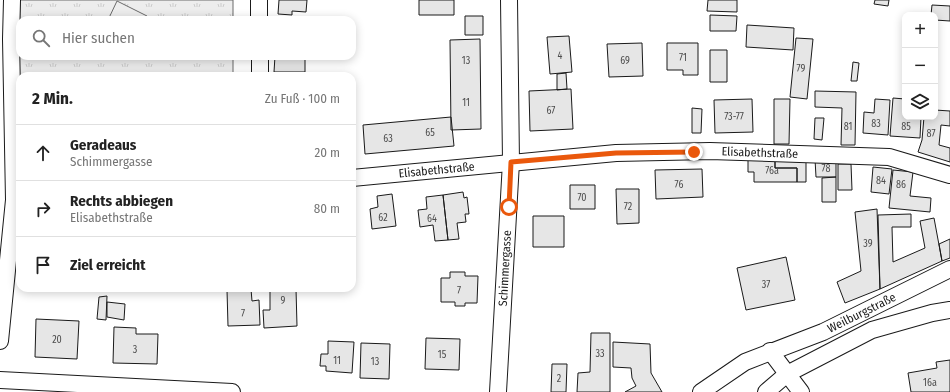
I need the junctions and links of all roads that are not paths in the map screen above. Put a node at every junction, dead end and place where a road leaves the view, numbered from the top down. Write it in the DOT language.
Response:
graph roads {
  1 [pos="12,0"];
  2 [pos="259,0"];
  3 [pos="509,0"];
  4 [pos="259,16"];
  5 [pos="5,39"];
  6 [pos="260,60"];
  7 [pos="260,72"];
  8 [pos="511,162"];
  9 [pos="950,175"];
  10 [pos="356,178"];
  11 [pos="11,212"];
  12 [pos="950,269"];
  13 [pos="950,310"];
  14 [pos="0,341"];
  15 [pos="770,351"];
  16 [pos="786,374"];
  17 [pos="0,380"];
  18 [pos="232,392"];
  19 [pos="498,392"];
  20 [pos="701,392"];
  21 [pos="766,392"];
  22 [pos="801,392"];
  1 -- 5 [label="street"];
  2 -- 4 [label="street"];
  3 -- 8 [label="street, Schimmergasse"];
  5 -- 11 [label="street"];
  6 -- 7 [label="street"];
  8 -- 9 [label="street, Elisabethstraße"];
  8 -- 10 [label="street, Elisabethstraße"];
  8 -- 19 [label="street, Schimmergasse"];
  11 -- 14 [label="street"];
  12 -- 15 [label="street, Weilburgstraße"];
  13 -- 16 [label="street, Weilburgstraße"];
  15 -- 16 [label="street"];
  15 -- 20 [label="street, Weilburgstraße"];
  16 -- 21 [label="street, Weilburgstraße"];
  16 -- 22 [label="street"];
  17 -- 18 [label="street"];
}
